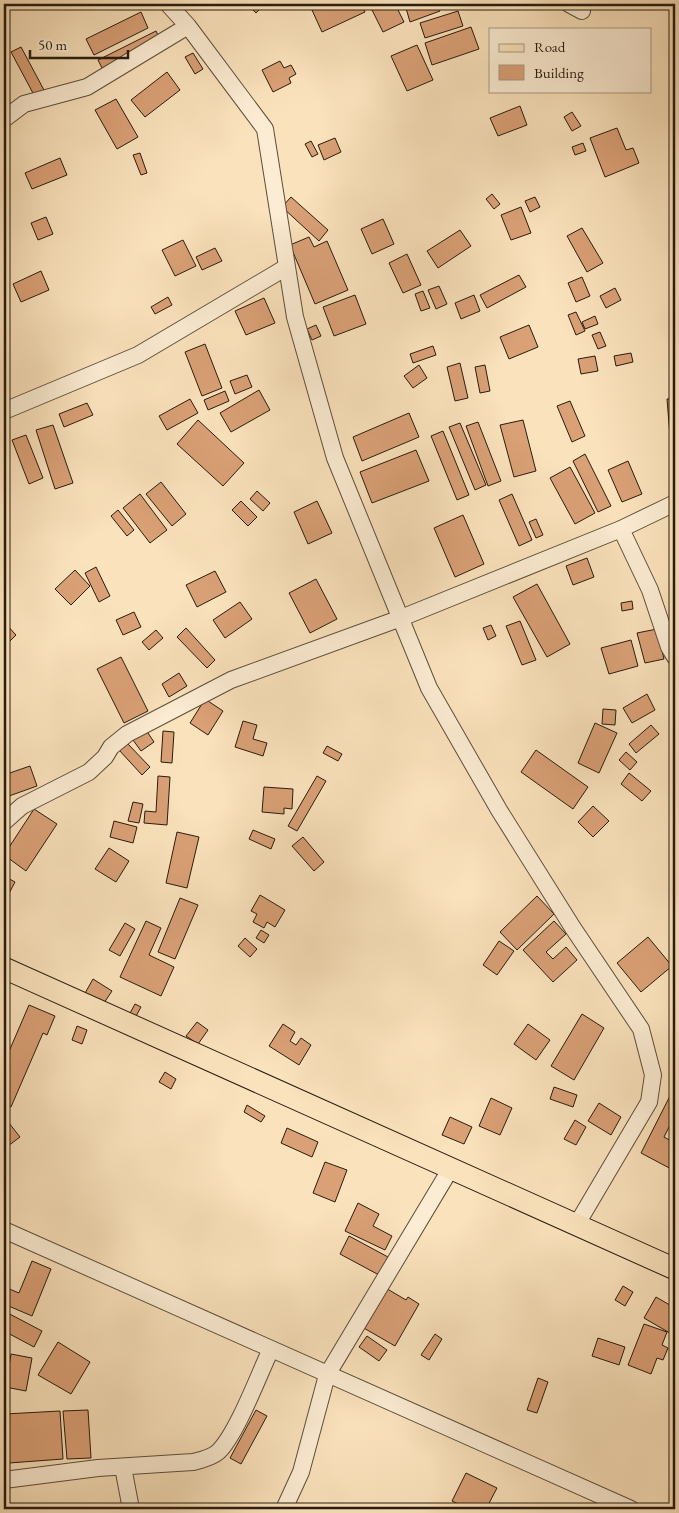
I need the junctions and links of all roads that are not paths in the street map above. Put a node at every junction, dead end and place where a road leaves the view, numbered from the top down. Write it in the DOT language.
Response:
graph roads {
  1 [pos="168,4"];
  2 [pos="188,26"];
  3 [pos="4,119"];
  4 [pos="285,268"];
  5 [pos="4,411"];
  6 [pos="675,503"];
  7 [pos="621,529"];
  8 [pos="401,618"];
  9 [pos="675,657"];
  10 [pos="4,822"];
  11 [pos="4,968"];
  12 [pos="451,1168"];
  13 [pos="577,1224"];
  14 [pos="4,1230"];
  15 [pos="675,1269"];
  16 [pos="271,1349"];
  17 [pos="326,1374"];
  18 [pos="123,1467"];
  19 [pos="4,1480"];
  20 [pos="131,1509"];
  21 [pos="284,1509"];
  22 [pos="631,1509"];
  1 -- 2 [label="street"];
  2 -- 3 [label="street"];
  2 -- 4 [label="street"];
  4 -- 5 [label="street"];
  4 -- 8 [label="street"];
  6 -- 7 [label="street"];
  7 -- 8 [label="street"];
  7 -- 9 [label="street"];
  8 -- 10 [label="street"];
  8 -- 13 [label="street"];
  11 -- 12 [label="main road"];
  12 -- 13 [label="main road"];
  12 -- 17 [label="street"];
  13 -- 15 [label="main road"];
  14 -- 16 [label="street"];
  16 -- 17 [label="street"];
  16 -- 18 [label="street"];
  17 -- 21 [label="street"];
  17 -- 22 [label="street"];
  18 -- 19 [label="street"];
  18 -- 20 [label="street"];
}
